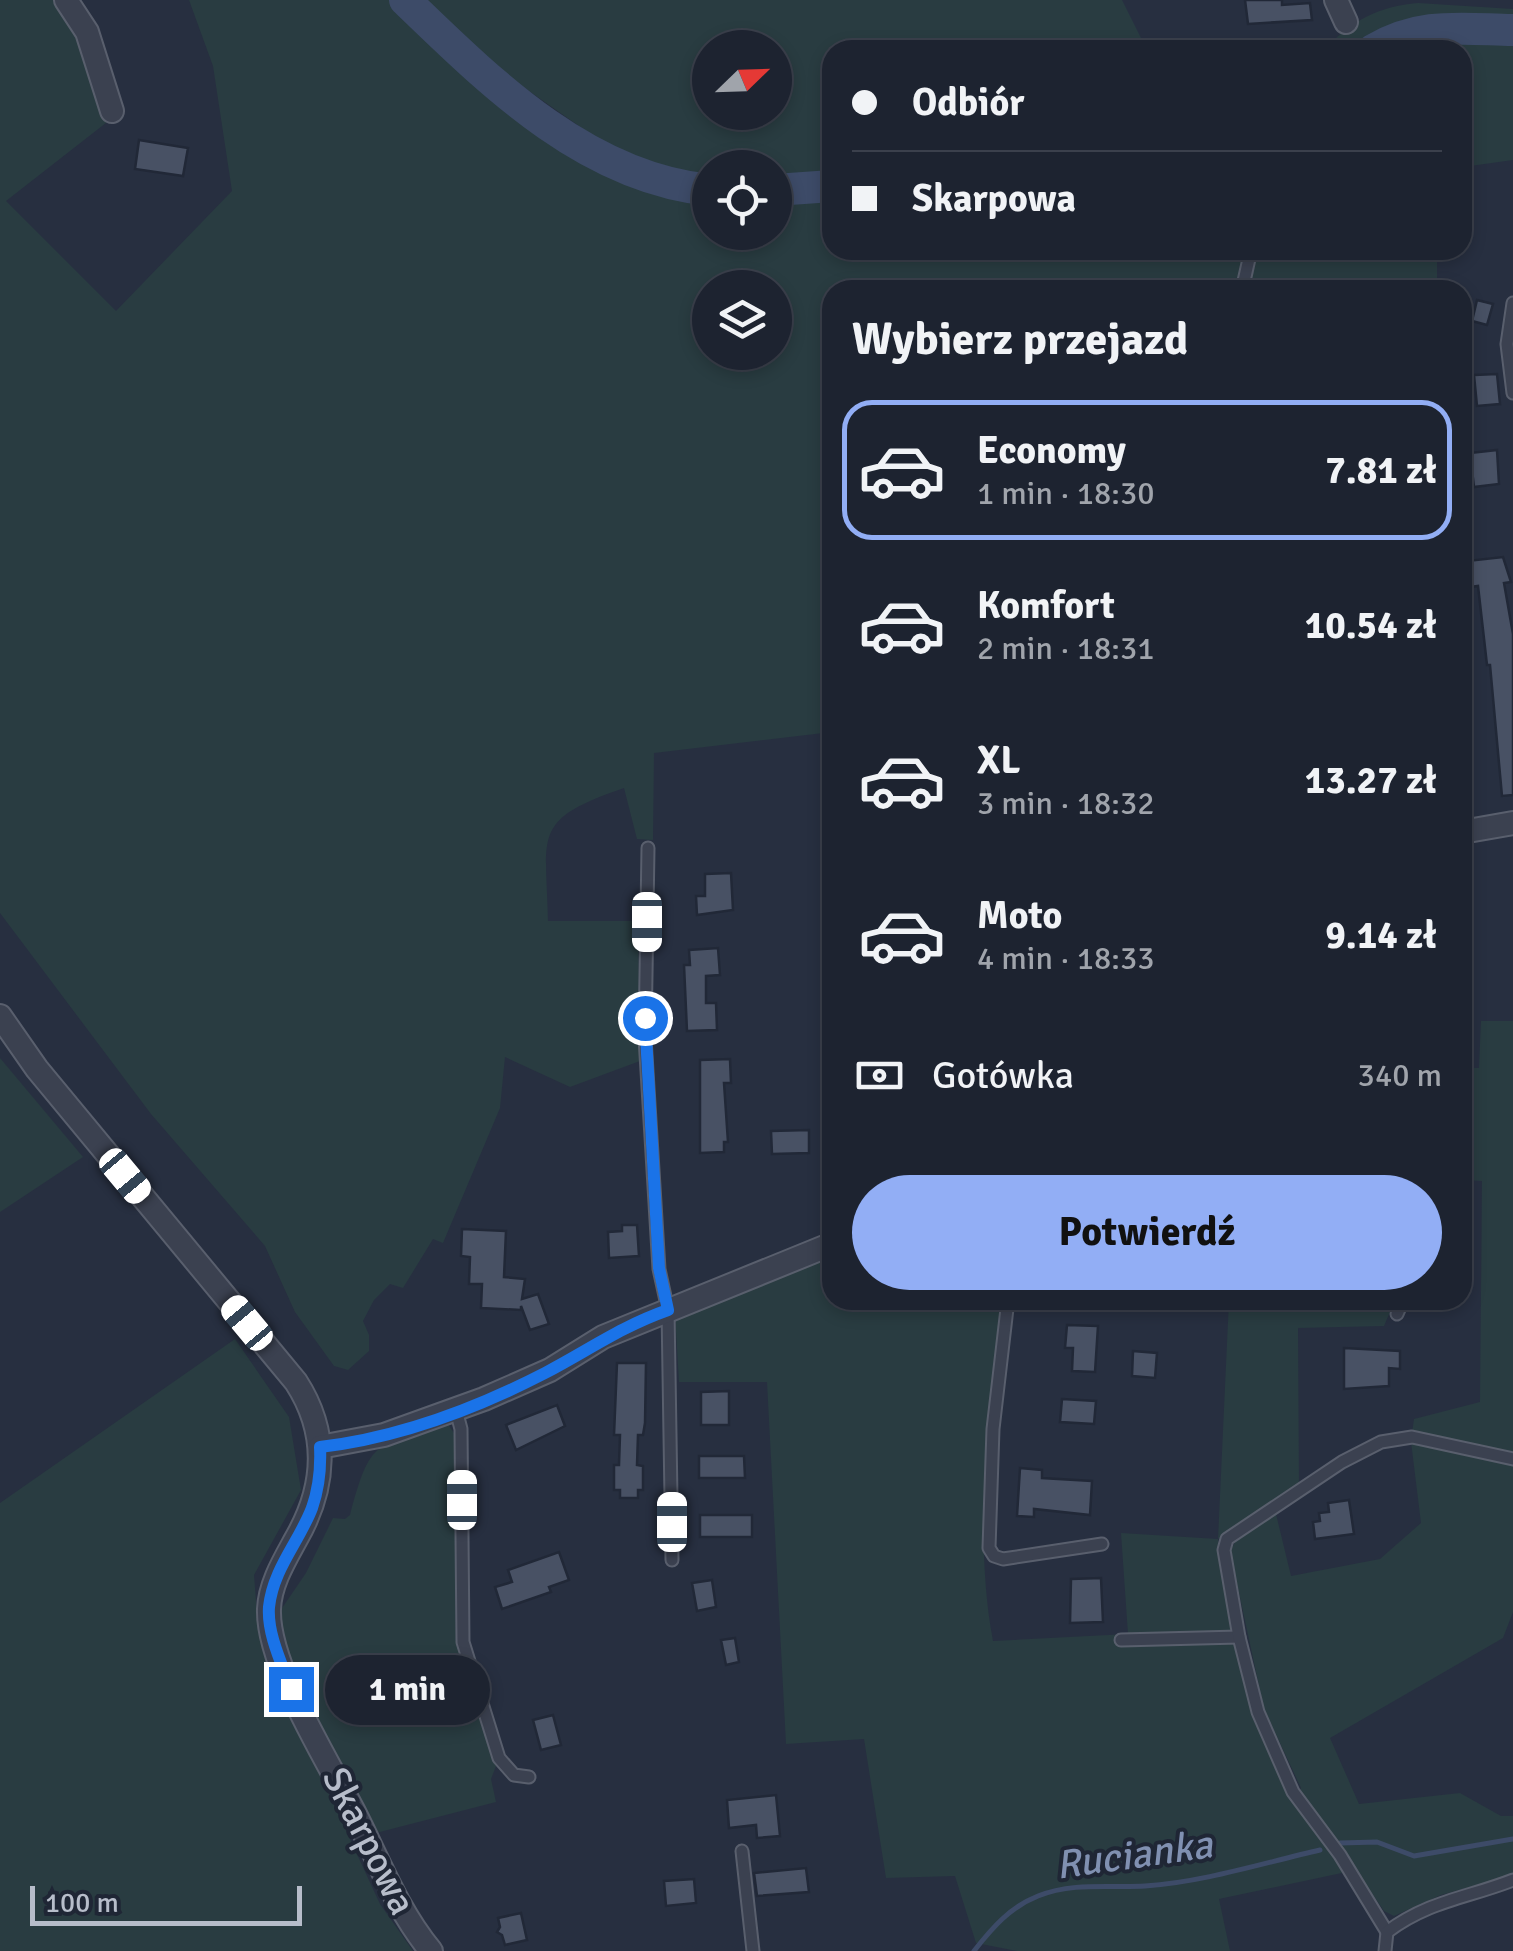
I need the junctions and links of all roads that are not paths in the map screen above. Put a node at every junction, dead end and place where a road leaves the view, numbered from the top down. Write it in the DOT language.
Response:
graph roads {
  1 [pos="66,0"];
  2 [pos="1336,0"];
  3 [pos="1346,22"];
  4 [pos="112,112"];
  5 [pos="1513,303"];
  6 [pos="1513,393"];
  7 [pos="1513,823"];
  8 [pos="1472,830"];
  9 [pos="648,848"];
  10 [pos="0,1016"];
  11 [pos="822,1248"];
  12 [pos="668,1310"];
  13 [pos="1007,1310"];
  14 [pos="1398,1310"];
  15 [pos="1396,1314"];
  16 [pos="456,1410"];
  17 [pos="320,1447"];
  18 [pos="1513,1459"];
  19 [pos="1102,1544"];
  20 [pos="672,1560"];
  21 [pos="1239,1638"];
  22 [pos="1121,1640"];
  23 [pos="530,1777"];
  24 [pos="742,1851"];
  25 [pos="1513,1880"];
  26 [pos="1387,1932"];
  27 [pos="431,1951"];
  28 [pos="753,1951"];
  29 [pos="1384,1951"];
  1 -- 4 [label="street"];
  2 -- 3 [label="street"];
  5 -- 6 [label="lane"];
  7 -- 8 [label="street"];
  9 -- 12 [label="lane"];
  10 -- 17 [label="street"];
  11 -- 12 [label="street"];
  12 -- 16 [label="street"];
  12 -- 20 [label="lane"];
  13 -- 19 [label="lane"];
  14 -- 15 [label="lane"];
  16 -- 17 [label="street"];
  16 -- 23 [label="lane"];
  17 -- 27 [label="street, Skarpowa"];
  18 -- 21 [label="lane"];
  21 -- 22 [label="lane"];
  21 -- 26 [label="lane"];
  24 -- 28 [label="lane"];
  25 -- 26 [label="lane"];
  26 -- 29 [label="lane"];
}
